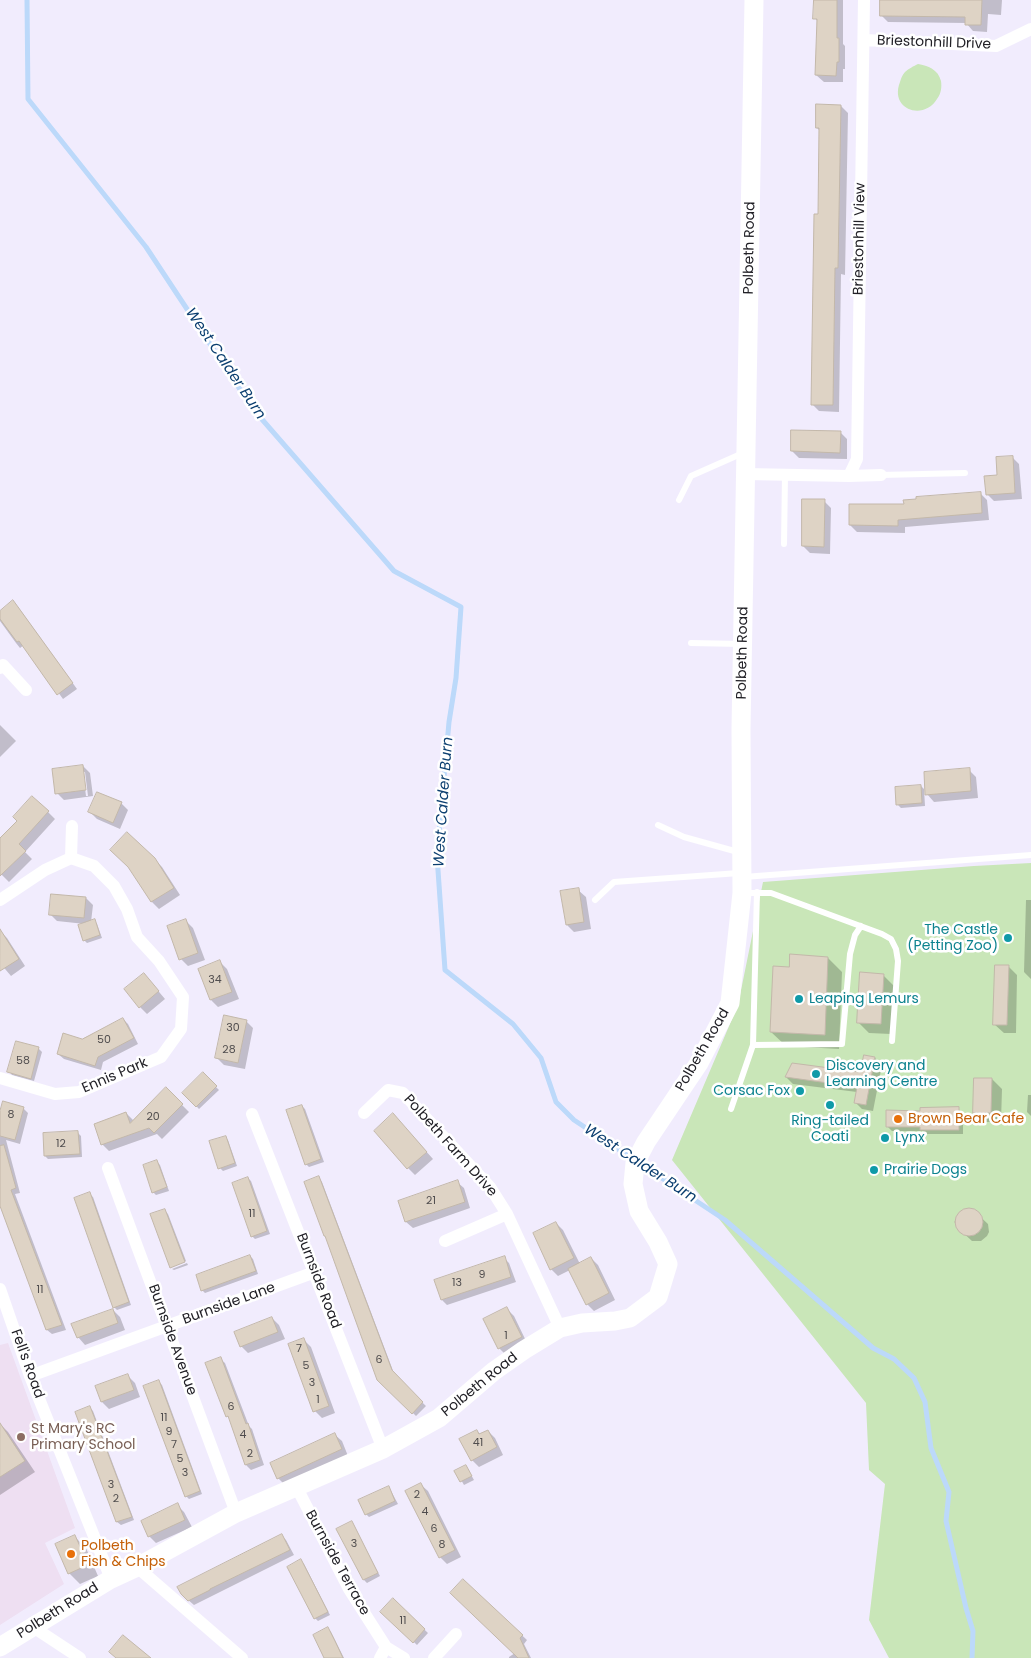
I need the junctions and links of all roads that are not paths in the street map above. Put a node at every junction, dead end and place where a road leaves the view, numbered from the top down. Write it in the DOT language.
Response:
graph roads {
  1 [pos="754,0"];
  2 [pos="864,0"];
  3 [pos="1031,29"];
  4 [pos="864,40"];
  5 [pos="746,452"];
  6 [pos="965,473"];
  7 [pos="746,474"];
  8 [pos="785,475"];
  9 [pos="849,476"];
  10 [pos="882,476"];
  11 [pos="679,500"];
  12 [pos="784,544"];
  13 [pos="691,643"];
  14 [pos="743,644"];
  15 [pos="0,668"];
  16 [pos="26,690"];
  17 [pos="658,825"];
  18 [pos="72,826"];
  19 [pos="742,853"];
  20 [pos="1031,854"];
  21 [pos="71,858"];
  22 [pos="746,884"];
  23 [pos="0,900"];
  24 [pos="595,900"];
  25 [pos="861,926"];
  26 [pos="892,1041"];
  27 [pos="753,1045"];
  28 [pos="0,1078"];
  29 [pos="731,1109"];
  30 [pos="364,1113"];
  31 [pos="252,1114"];
  32 [pos="108,1168"];
  33 [pos="507,1214"];
  34 [pos="445,1241"];
  35 [pos="314,1272"];
  36 [pos="0,1289"];
  37 [pos="167,1326"];
  38 [pos="560,1328"];
  39 [pos="30,1376"];
  40 [pos="383,1449"];
  41 [pos="296,1486"];
  42 [pos="236,1513"];
  43 [pos="137,1567"];
  44 [pos="111,1579"];
  45 [pos="33,1627"];
  46 [pos="456,1634"];
  47 [pos="0,1647"];
  48 [pos="383,1652"];
  49 [pos="80,1658"];
  50 [pos="242,1658"];
  51 [pos="404,1658"];
  52 [pos="434,1658"];
  1 -- 5 [label="street, Polbeth Road"];
  2 -- 4 [label="street, Briestonhill View"];
  3 -- 4 [label="street, Briestonhill Drive"];
  4 -- 9 [label="street, Briestonhill View"];
  5 -- 7 [label="street, Polbeth Road"];
  5 -- 11 [label="lane"];
  6 -- 10 [label="lane"];
  7 -- 8 [label="street"];
  7 -- 14 [label="street, Polbeth Road"];
  8 -- 9 [label="street"];
  8 -- 12 [label="lane"];
  9 -- 10 [label="street"];
  13 -- 14 [label="lane"];
  14 -- 19 [label="street, Polbeth Road"];
  15 -- 16 [label="street"];
  17 -- 19 [label="lane"];
  18 -- 21 [label="street"];
  19 -- 22 [label="street, Polbeth Road"];
  20 -- 22 [label="lane"];
  21 -- 23 [label="street"];
  21 -- 28 [label="street, Ennis Park"];
  22 -- 24 [label="lane"];
  22 -- 25 [label="lane"];
  22 -- 27 [label="lane"];
  22 -- 38 [label="street, Polbeth Road"];
  25 -- 26 [label="lane"];
  25 -- 27 [label="lane"];
  27 -- 29 [label="lane"];
  30 -- 33 [label="street, Polbeth Farm Drive"];
  31 -- 35 [label="street, Burnside Road"];
  32 -- 37 [label="street, Burnside Avenue"];
  33 -- 34 [label="street, Polbeth Farm Drive"];
  33 -- 38 [label="street, Polbeth Farm Drive"];
  35 -- 37 [label="street, Burnside Lane"];
  35 -- 40 [label="street, Burnside Road"];
  36 -- 39 [label="street, Fell's Road"];
  37 -- 39 [label="street, Burnside Lane"];
  37 -- 42 [label="street, Burnside Avenue"];
  38 -- 40 [label="street, Polbeth Road"];
  39 -- 44 [label="street, Fell's Road"];
  40 -- 41 [label="street, Polbeth Road"];
  41 -- 42 [label="street, Polbeth Road"];
  41 -- 48 [label="street, Burnside Terrace"];
  42 -- 43 [label="street, Polbeth Road"];
  43 -- 44 [label="street, Polbeth Road"];
  43 -- 50 [label="street"];
  44 -- 45 [label="street, Polbeth Road"];
  45 -- 47 [label="street, Polbeth Road"];
  45 -- 49 [label="street"];
  46 -- 52 [label="street"];
  48 -- 51 [label="street, Burnside Terrace"];
}
